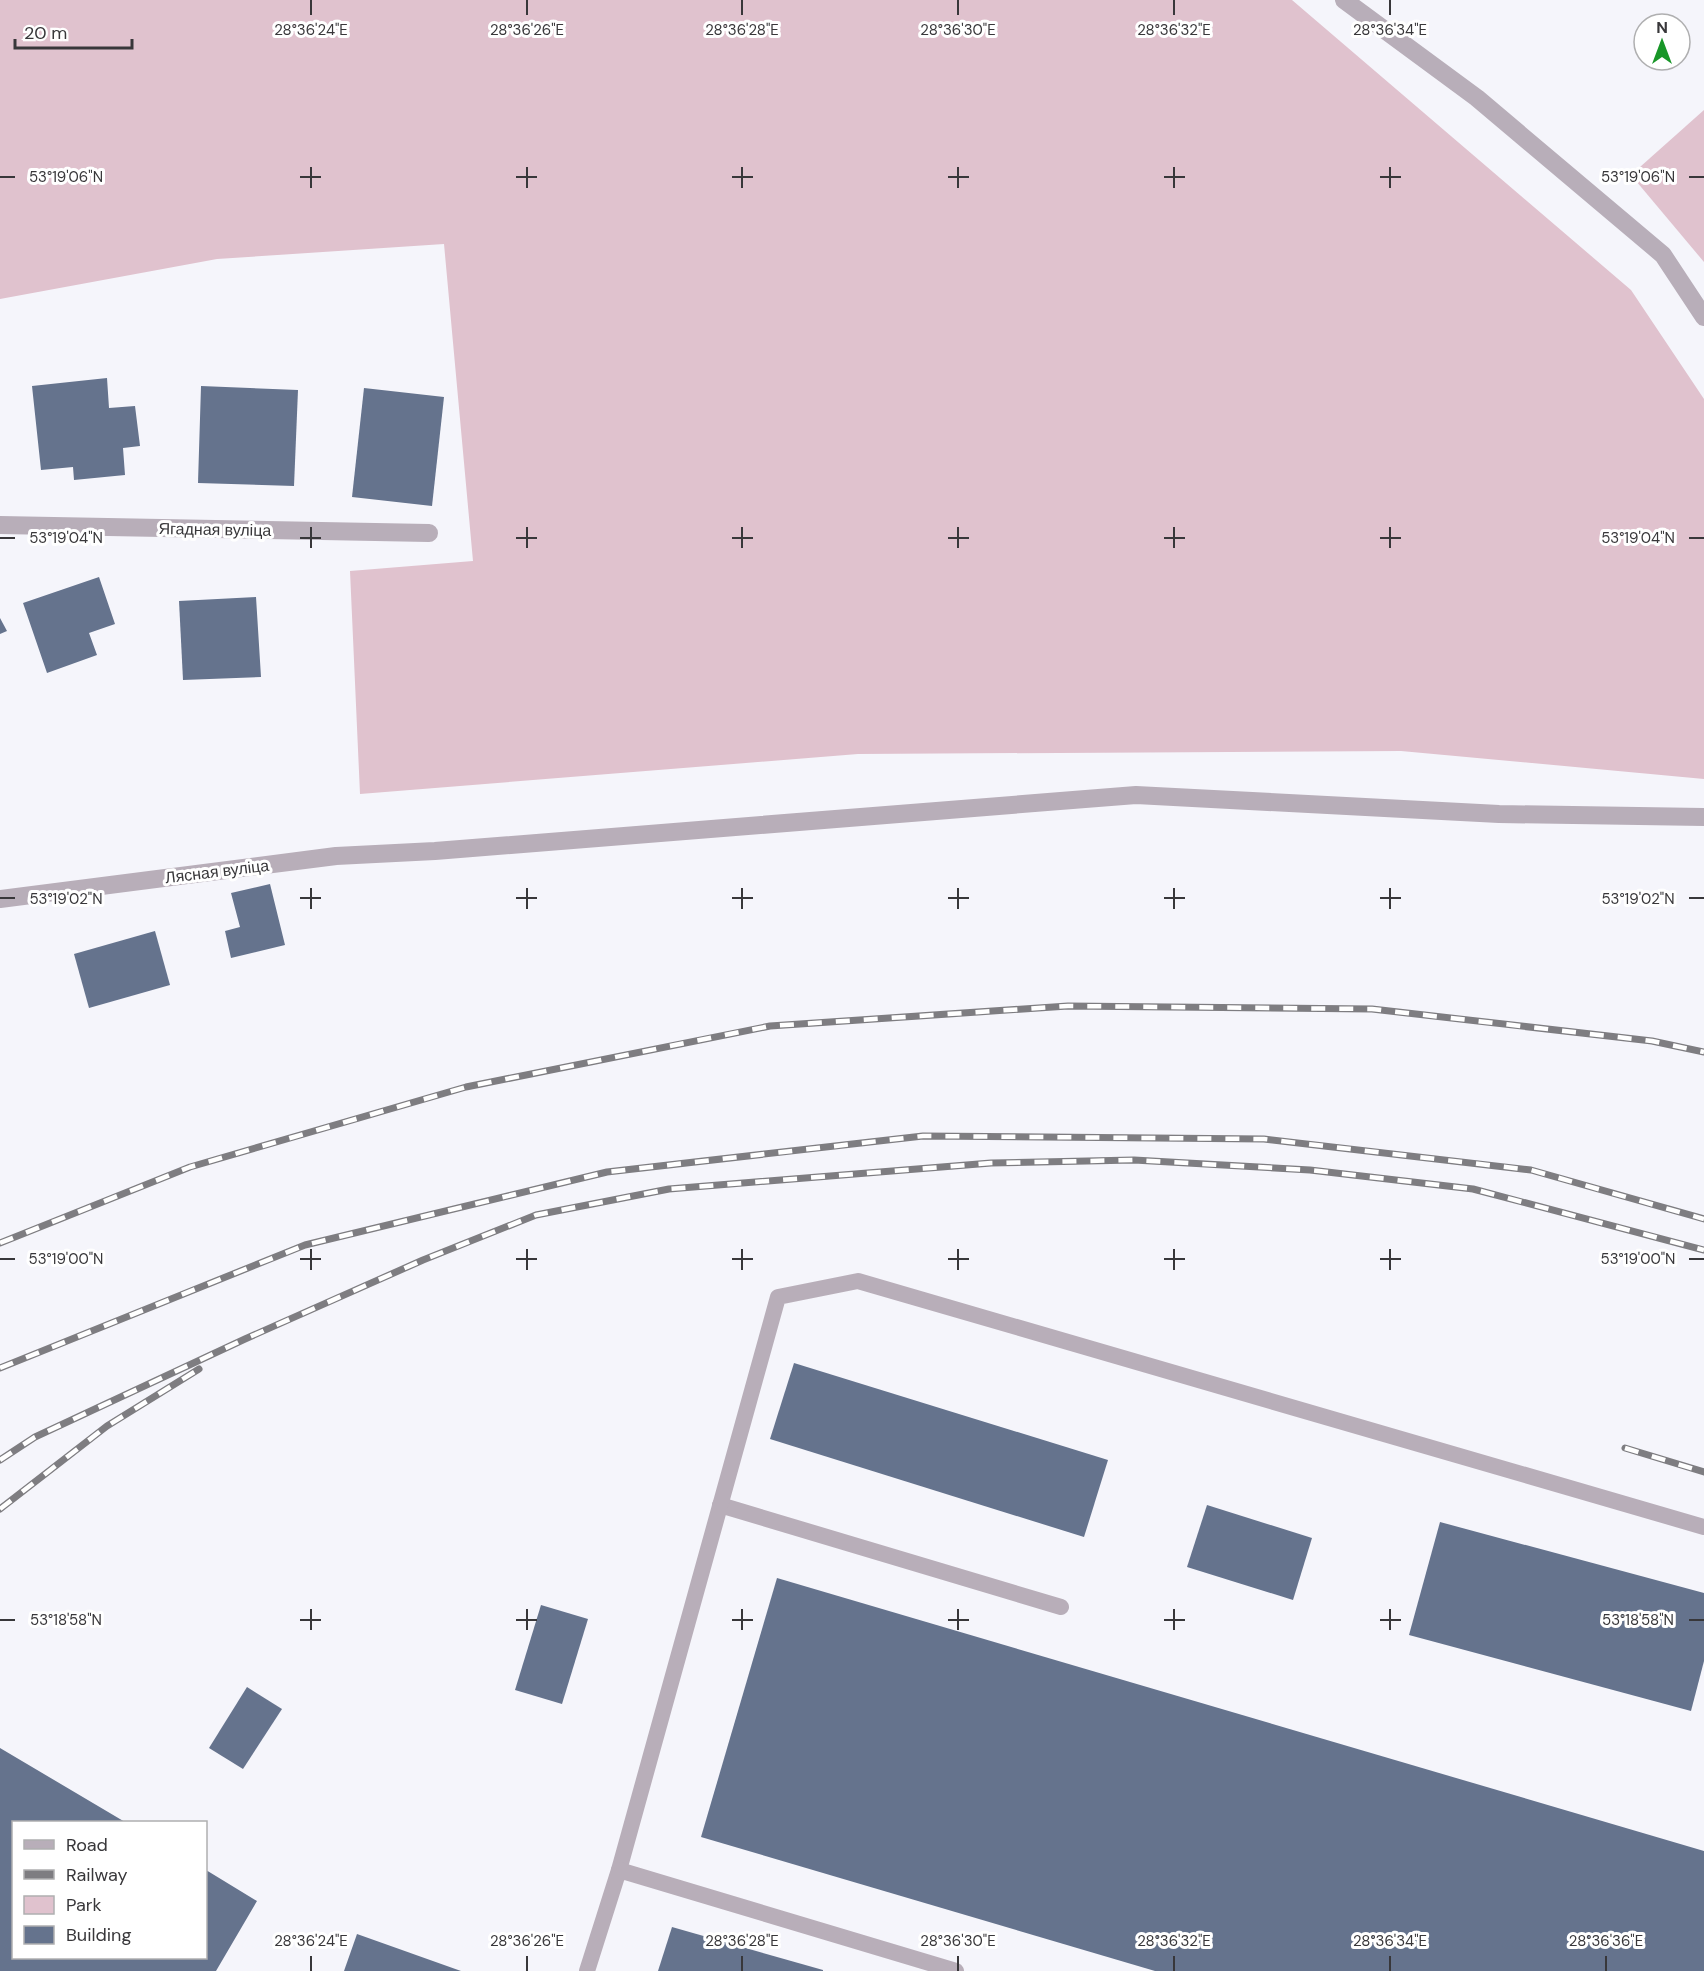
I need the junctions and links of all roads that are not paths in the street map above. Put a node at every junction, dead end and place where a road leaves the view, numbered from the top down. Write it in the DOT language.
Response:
graph roads {
  1 [pos="1344,0"];
  2 [pos="1704,317"];
  3 [pos="0,525"];
  4 [pos="429,533"];
  5 [pos="1704,818"];
  6 [pos="0,899"];
  7 [pos="720,1505"];
  8 [pos="1704,1527"];
  9 [pos="1061,1607"];
  10 [pos="619,1870"];
  11 [pos="587,1971"];
  12 [pos="956,1971"];
  1 -- 2 [label="street"];
  3 -- 4 [label="street, Ягадная вуліца"];
  5 -- 6 [label="street, Лясная вуліца"];
  7 -- 8 [label="lane"];
  7 -- 9 [label="lane"];
  7 -- 10 [label="lane"];
  10 -- 11 [label="lane"];
  10 -- 12 [label="lane"];
}
